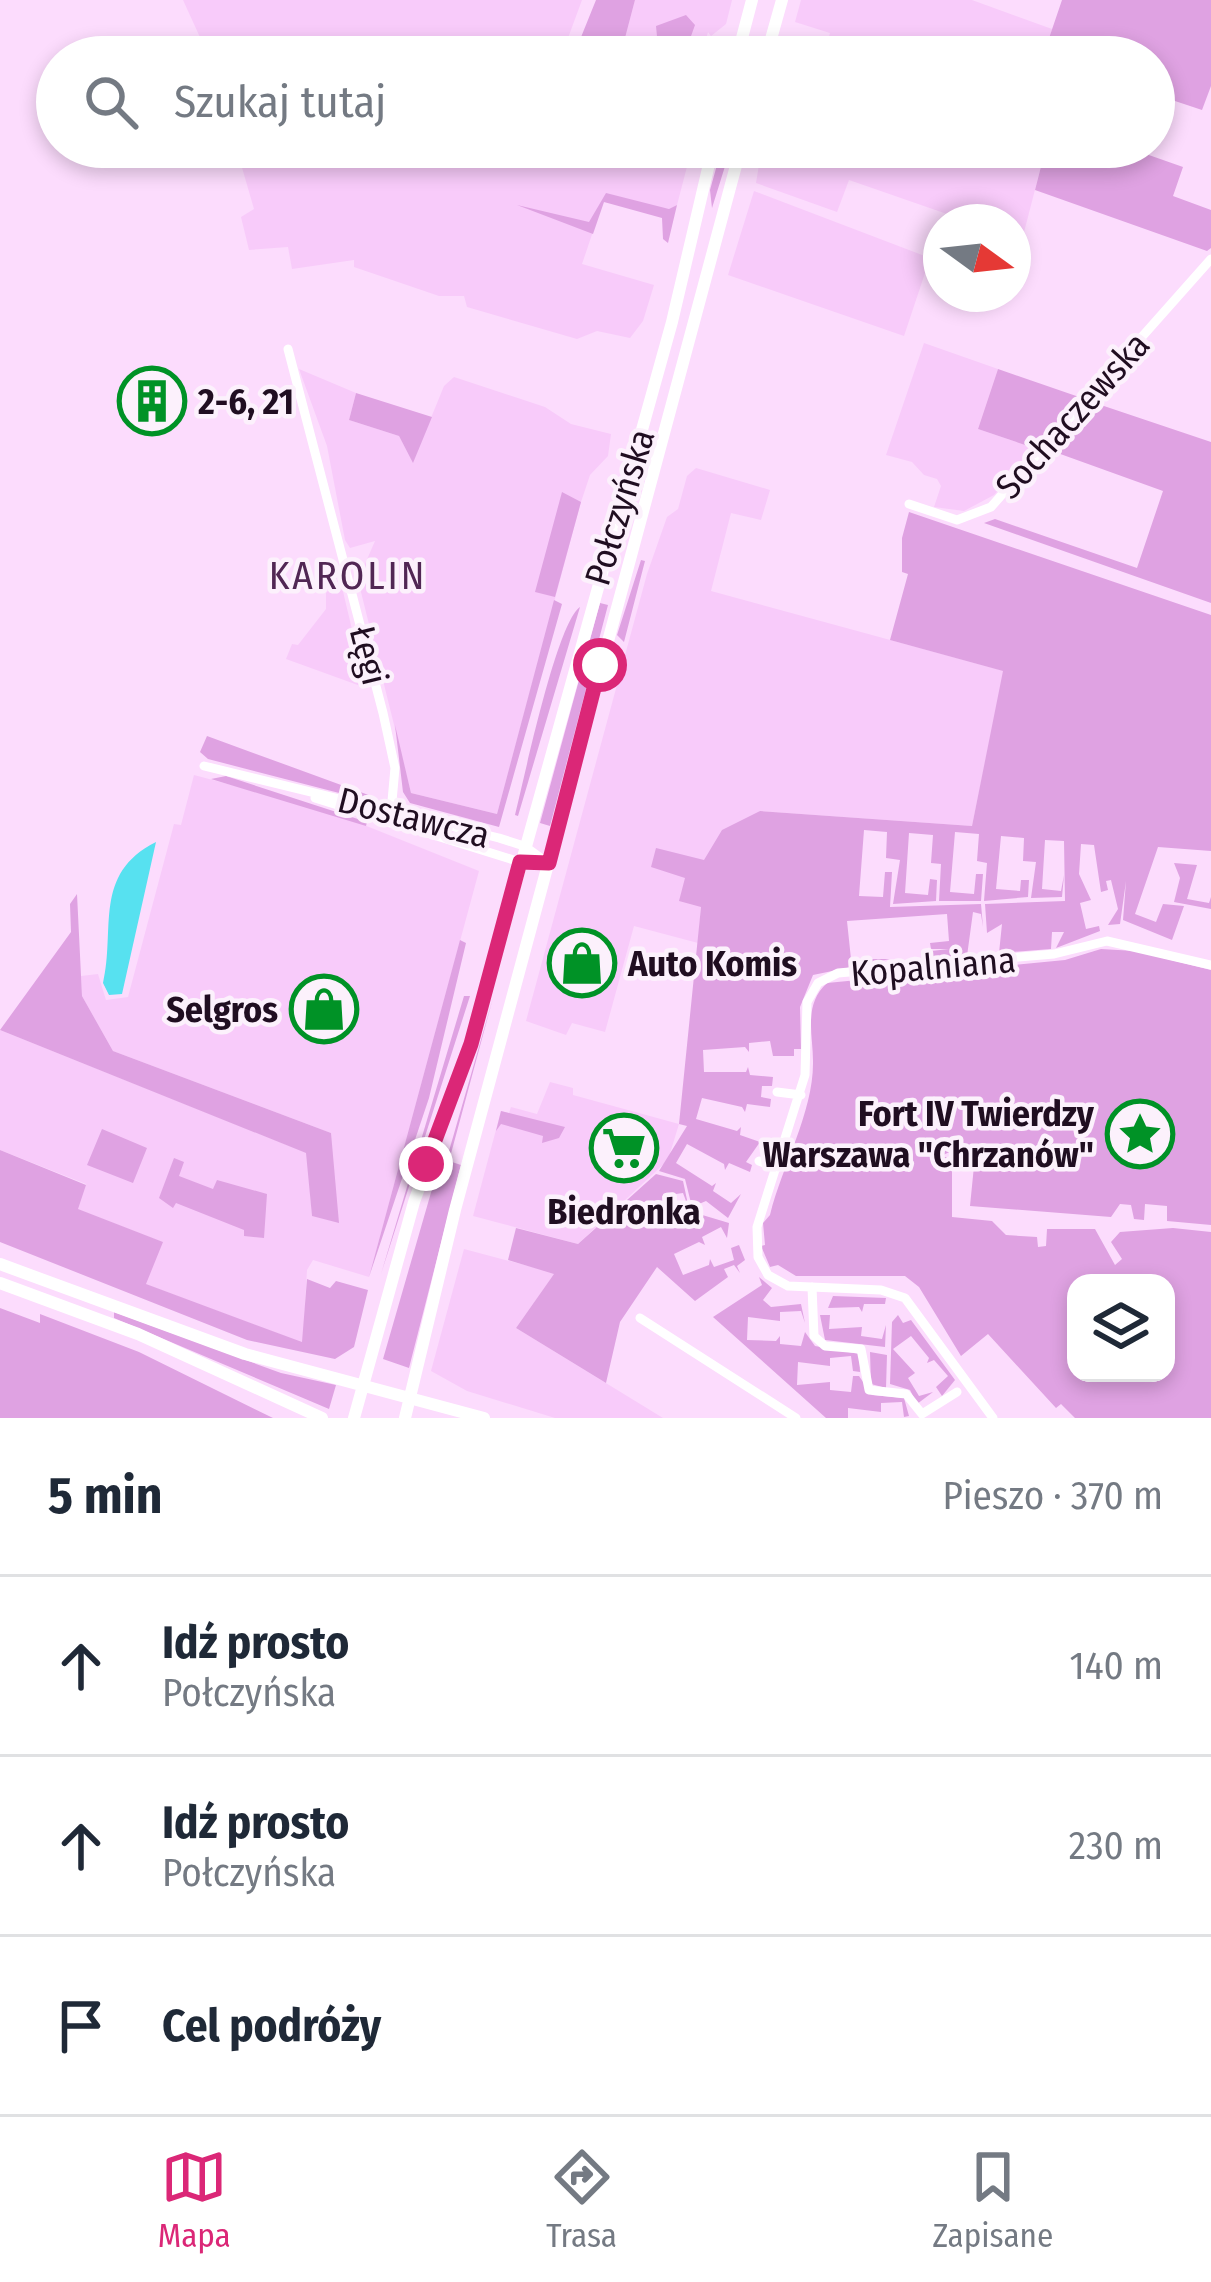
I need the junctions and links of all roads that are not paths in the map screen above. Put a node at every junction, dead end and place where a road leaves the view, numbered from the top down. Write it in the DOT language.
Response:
graph roads {
  1 [pos="752,0"];
  2 [pos="782,0"];
  3 [pos="743,36"];
  4 [pos="772,36"];
  5 [pos="708,168"];
  6 [pos="736,168"];
  7 [pos="1211,259"];
  8 [pos="288,350"];
  9 [pos="909,504"];
  10 [pos="204,766"];
  11 [pos="281,786"];
  12 [pos="394,809"];
  13 [pos="390,823"];
  14 [pos="524,846"];
  15 [pos="520,862"];
  16 [pos="549,863"];
  17 [pos="1211,965"];
  18 [pos="777,1092"];
  19 [pos="801,1095"];
  20 [pos="760,1161"];
  21 [pos="777,1168"];
  22 [pos="0,1264"];
  23 [pos="0,1283"];
  24 [pos="812,1287"];
  25 [pos="640,1318"];
  26 [pos="364,1383"];
  27 [pos="957,1392"];
  28 [pos="410,1397"];
  29 [pos="322,1418"];
  30 [pos="354,1418"];
  31 [pos="405,1418"];
  32 [pos="484,1418"];
  33 [pos="796,1418"];
  34 [pos="993,1418"];
  1 -- 3 [label="main road"];
  2 -- 4 [label="main road"];
  5 -- 14 [label="main road, Połczyńska"];
  6 -- 16 [label="main road, Połczyńska"];
  7 -- 9 [label="street, Sochaczewska"];
  8 -- 12 [label="street, Łęgi"];
  10 -- 11 [label="street, Dostawcza"];
  11 -- 12 [label="street, Dostawcza"];
  11 -- 13 [label="street, Dostawcza"];
  12 -- 13 [label="street, Łęgi"];
  12 -- 14 [label="street, Dostawcza"];
  13 -- 15 [label="street, Dostawcza"];
  14 -- 15 [label="main road, Połczyńska"];
  14 -- 16 [label="street, Dostawcza"];
  15 -- 16 [label="street, Dostawcza"];
  15 -- 26 [label="main road, Połczyńska"];
  16 -- 28 [label="main road, Połczyńska"];
  17 -- 19 [label="street, Kopalniana"];
  18 -- 19 [label="street"];
  19 -- 21 [label="street, Kopalniana"];
  20 -- 21 [label="street"];
  21 -- 24 [label="street, Kopalniana"];
  22 -- 26 [label="main road"];
  23 -- 29 [label="main road"];
  24 -- 27 [label="street"];
  24 -- 34 [label="street, Kopalniana"];
  25 -- 33 [label="street"];
  26 -- 28 [label="main road"];
  26 -- 30 [label="main road, Połczyńska"];
  28 -- 31 [label="main road, Połczyńska"];
  28 -- 32 [label="main road"];
}
